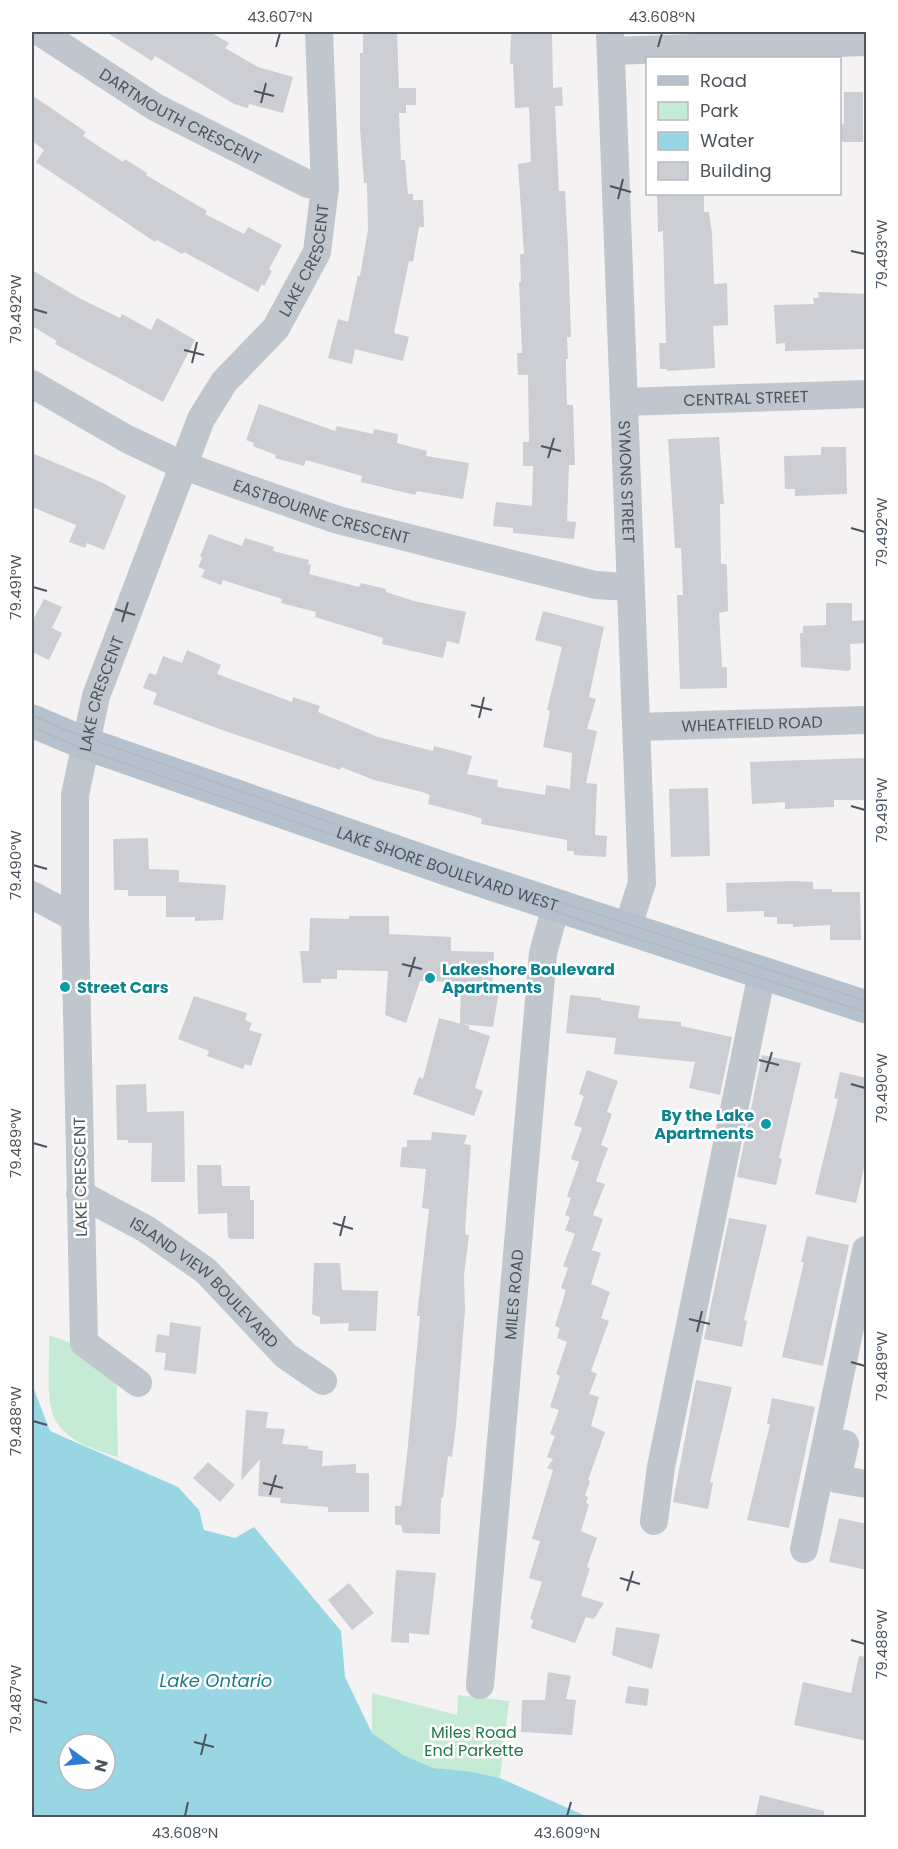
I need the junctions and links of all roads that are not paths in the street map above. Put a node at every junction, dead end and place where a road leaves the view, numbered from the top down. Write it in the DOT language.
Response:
graph roads {
  1 [pos="40,32"];
  2 [pos="319,32"];
  3 [pos="610,41"];
  4 [pos="867,42"];
  5 [pos="325,187"];
  6 [pos="32,384"];
  7 [pos="867,394"];
  8 [pos="624,402"];
  9 [pos="182,465"];
  10 [pos="630,587"];
  11 [pos="867,720"];
  12 [pos="32,721"];
  13 [pos="638,727"];
  14 [pos="84,743"];
  15 [pos="32,896"];
  16 [pos="556,906"];
  17 [pos="75,918"];
  18 [pos="627,929"];
  19 [pos="762,973"];
  20 [pos="867,1007"];
  21 [pos="80,1194"];
  22 [pos="867,1250"];
  23 [pos="867,1342"];
  24 [pos="323,1381"];
  25 [pos="138,1383"];
  26 [pos="867,1484"];
  27 [pos="654,1521"];
  28 [pos="804,1549"];
  29 [pos="480,1685"];
  1 -- 5 [label="street, DARTMOUTH CRESCENT"];
  2 -- 5 [label="street, LAKE CRESCENT"];
  3 -- 4 [label="street"];
  3 -- 8 [label="street, SYMONS STREET"];
  5 -- 9 [label="street, LAKE CRESCENT"];
  6 -- 9 [label="street, EASTBOURNE CRESCENT"];
  7 -- 8 [label="street, CENTRAL STREET"];
  8 -- 10 [label="street, SYMONS STREET"];
  9 -- 10 [label="street, EASTBOURNE CRESCENT"];
  9 -- 14 [label="street, LAKE CRESCENT"];
  10 -- 13 [label="street, SYMONS STREET"];
  11 -- 13 [label="street, WHEATFIELD ROAD"];
  12 -- 14 [label="main road, LAKE SHORE BOULEVARD WEST"];
  13 -- 18 [label="street, SYMONS STREET"];
  14 -- 16 [label="main road, LAKE SHORE BOULEVARD WEST"];
  14 -- 17 [label="street, LAKE CRESCENT"];
  15 -- 17 [label="street"];
  16 -- 18 [label="main road, LAKE SHORE BOULEVARD WEST"];
  16 -- 29 [label="street, MILES ROAD"];
  17 -- 21 [label="street, LAKE CRESCENT"];
  18 -- 19 [label="main road, LAKE SHORE BOULEVARD WEST"];
  19 -- 20 [label="main road, LAKE SHORE BOULEVARD WEST"];
  19 -- 27 [label="street"];
  21 -- 24 [label="street, ISLAND VIEW BOULEVARD"];
  21 -- 25 [label="street, LAKE CRESCENT"];
  22 -- 28 [label="street"];
  23 -- 26 [label="street"];
}
